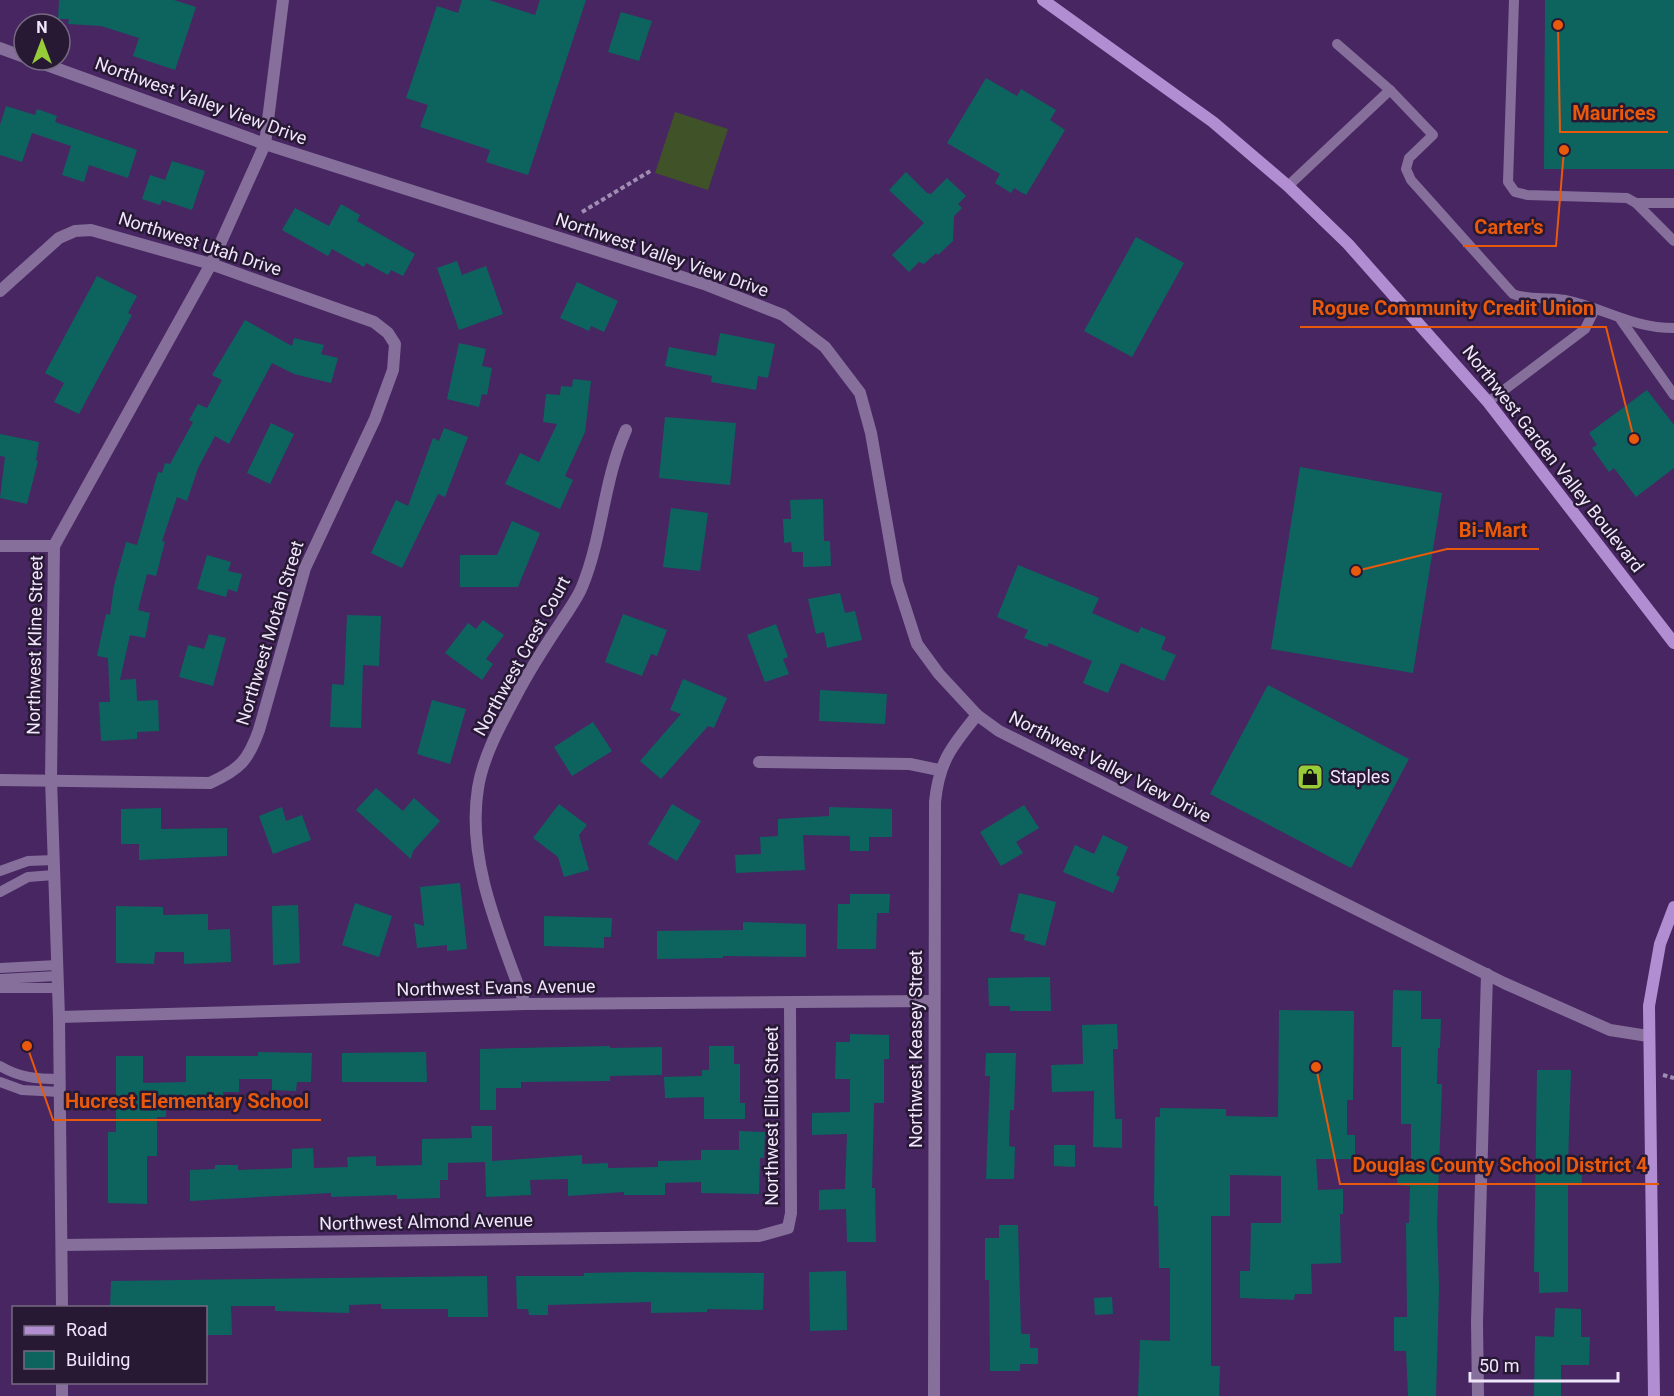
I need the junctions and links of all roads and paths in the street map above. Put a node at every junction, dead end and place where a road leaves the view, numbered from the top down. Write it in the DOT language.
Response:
graph roads {
  1 [pos="283,0"];
  2 [pos="1043,0"];
  3 [pos="1515,0"];
  4 [pos="1337,44"];
  5 [pos="66,72"];
  6 [pos="1390,90"];
  7 [pos="265,144"];
  8 [pos="652,170"];
  9 [pos="1288,186"];
  10 [pos="1636,203"];
  11 [pos="1674,203"];
  12 [pos="582,212"];
  13 [pos="1674,241"];
  14 [pos="211,264"];
  15 [pos="0,291"];
  16 [pos="1595,309"];
  17 [pos="1621,320"];
  18 [pos="1674,328"];
  19 [pos="395,344"];
  20 [pos="1674,395"];
  21 [pos="1488,402"];
  22 [pos="626,430"];
  23 [pos="0,546"];
  24 [pos="54,546"];
  25 [pos="1674,642"];
  26 [pos="977,715"];
  27 [pos="759,762"];
  28 [pos="939,770"];
  29 [pos="51,779"];
  30 [pos="0,780"];
  31 [pos="54,860"];
  32 [pos="0,870"];
  33 [pos="54,875"];
  34 [pos="0,892"];
  35 [pos="1674,906"];
  36 [pos="0,968"];
  37 [pos="1487,974"];
  38 [pos="57,976"];
  39 [pos="0,979"];
  40 [pos="0,988"];
  41 [pos="934,1001"];
  42 [pos="525,1004"];
  43 [pos="790,1004"];
  44 [pos="59,1017"];
  45 [pos="1648,1036"];
  46 [pos="0,1066"];
  47 [pos="0,1082"];
  48 [pos="60,1086"];
  49 [pos="788,1228"];
  50 [pos="63,1245"];
  51 [pos="62,1306"];
  52 [pos="934,1396"];
  53 [pos="1478,1396"];
  54 [pos="1654,1396"];
  1 -- 7 [label="street, Northwest Kline Street"];
  2 -- 9 [label="main road, Northwest Garden Valley Boulevard"];
  3 -- 10 [label="lane"];
  4 -- 6 [label="lane"];
  5 -- 7 [label="street, Northwest Valley View Drive"];
  6 -- 9 [label="lane"];
  6 -- 16 [label="lane"];
  7 -- 14 [label="street, Northwest Kline Street"];
  7 -- 26 [label="street, Northwest Valley View Drive"];
  8 -- 12 [label="path"];
  9 -- 21 [label="main road, Northwest Garden Valley Boulevard"];
  10 -- 11 [label="lane"];
  10 -- 13 [label="lane"];
  14 -- 15 [label="street, Northwest Utah Drive"];
  14 -- 19 [label="street, Northwest Utah Drive"];
  14 -- 24 [label="street, Northwest Kline Street"];
  16 -- 17 [label="lane"];
  16 -- 21 [label="lane"];
  17 -- 18 [label="lane"];
  17 -- 20 [label="lane"];
  19 -- 29 [label="street, Northwest Motah Street"];
  21 -- 25 [label="main road, Northwest Garden Valley Boulevard"];
  22 -- 42 [label="street, Northwest Crest Court"];
  23 -- 24 [label="street"];
  24 -- 29 [label="street, Northwest Kline Street"];
  26 -- 28 [label="street, Northwest Keasey Street"];
  26 -- 37 [label="street, Northwest Valley View Drive"];
  27 -- 28 [label="street"];
  28 -- 41 [label="street, Northwest Keasey Street"];
  29 -- 30 [label="street"];
  29 -- 31 [label="street, Northwest Kline Street"];
  31 -- 32 [label="lane"];
  31 -- 33 [label="street, Northwest Kline Street"];
  33 -- 34 [label="lane"];
  33 -- 38 [label="street, Northwest Kline Street"];
  35 -- 45 [label="main road"];
  36 -- 38 [label="lane"];
  37 -- 45 [label="street, Northwest Valley View Drive"];
  37 -- 53 [label="street"];
  38 -- 39 [label="lane"];
  38 -- 40 [label="lane"];
  38 -- 44 [label="street, Northwest Kline Street"];
  41 -- 43 [label="street, Northwest Evans Avenue"];
  41 -- 52 [label="street, Northwest Keasey Street"];
  42 -- 43 [label="street, Northwest Evans Avenue"];
  42 -- 44 [label="street, Northwest Evans Avenue"];
  43 -- 49 [label="street, Northwest Elliot Street"];
  44 -- 48 [label="street, Northwest Kline Street"];
  45 -- 54 [label="main road"];
  46 -- 48 [label="lane"];
  47 -- 48 [label="lane"];
  48 -- 50 [label="street, Northwest Kline Street"];
  49 -- 50 [label="street, Northwest Almond Avenue"];
  50 -- 51 [label="street, Northwest Kline Street"];
}
